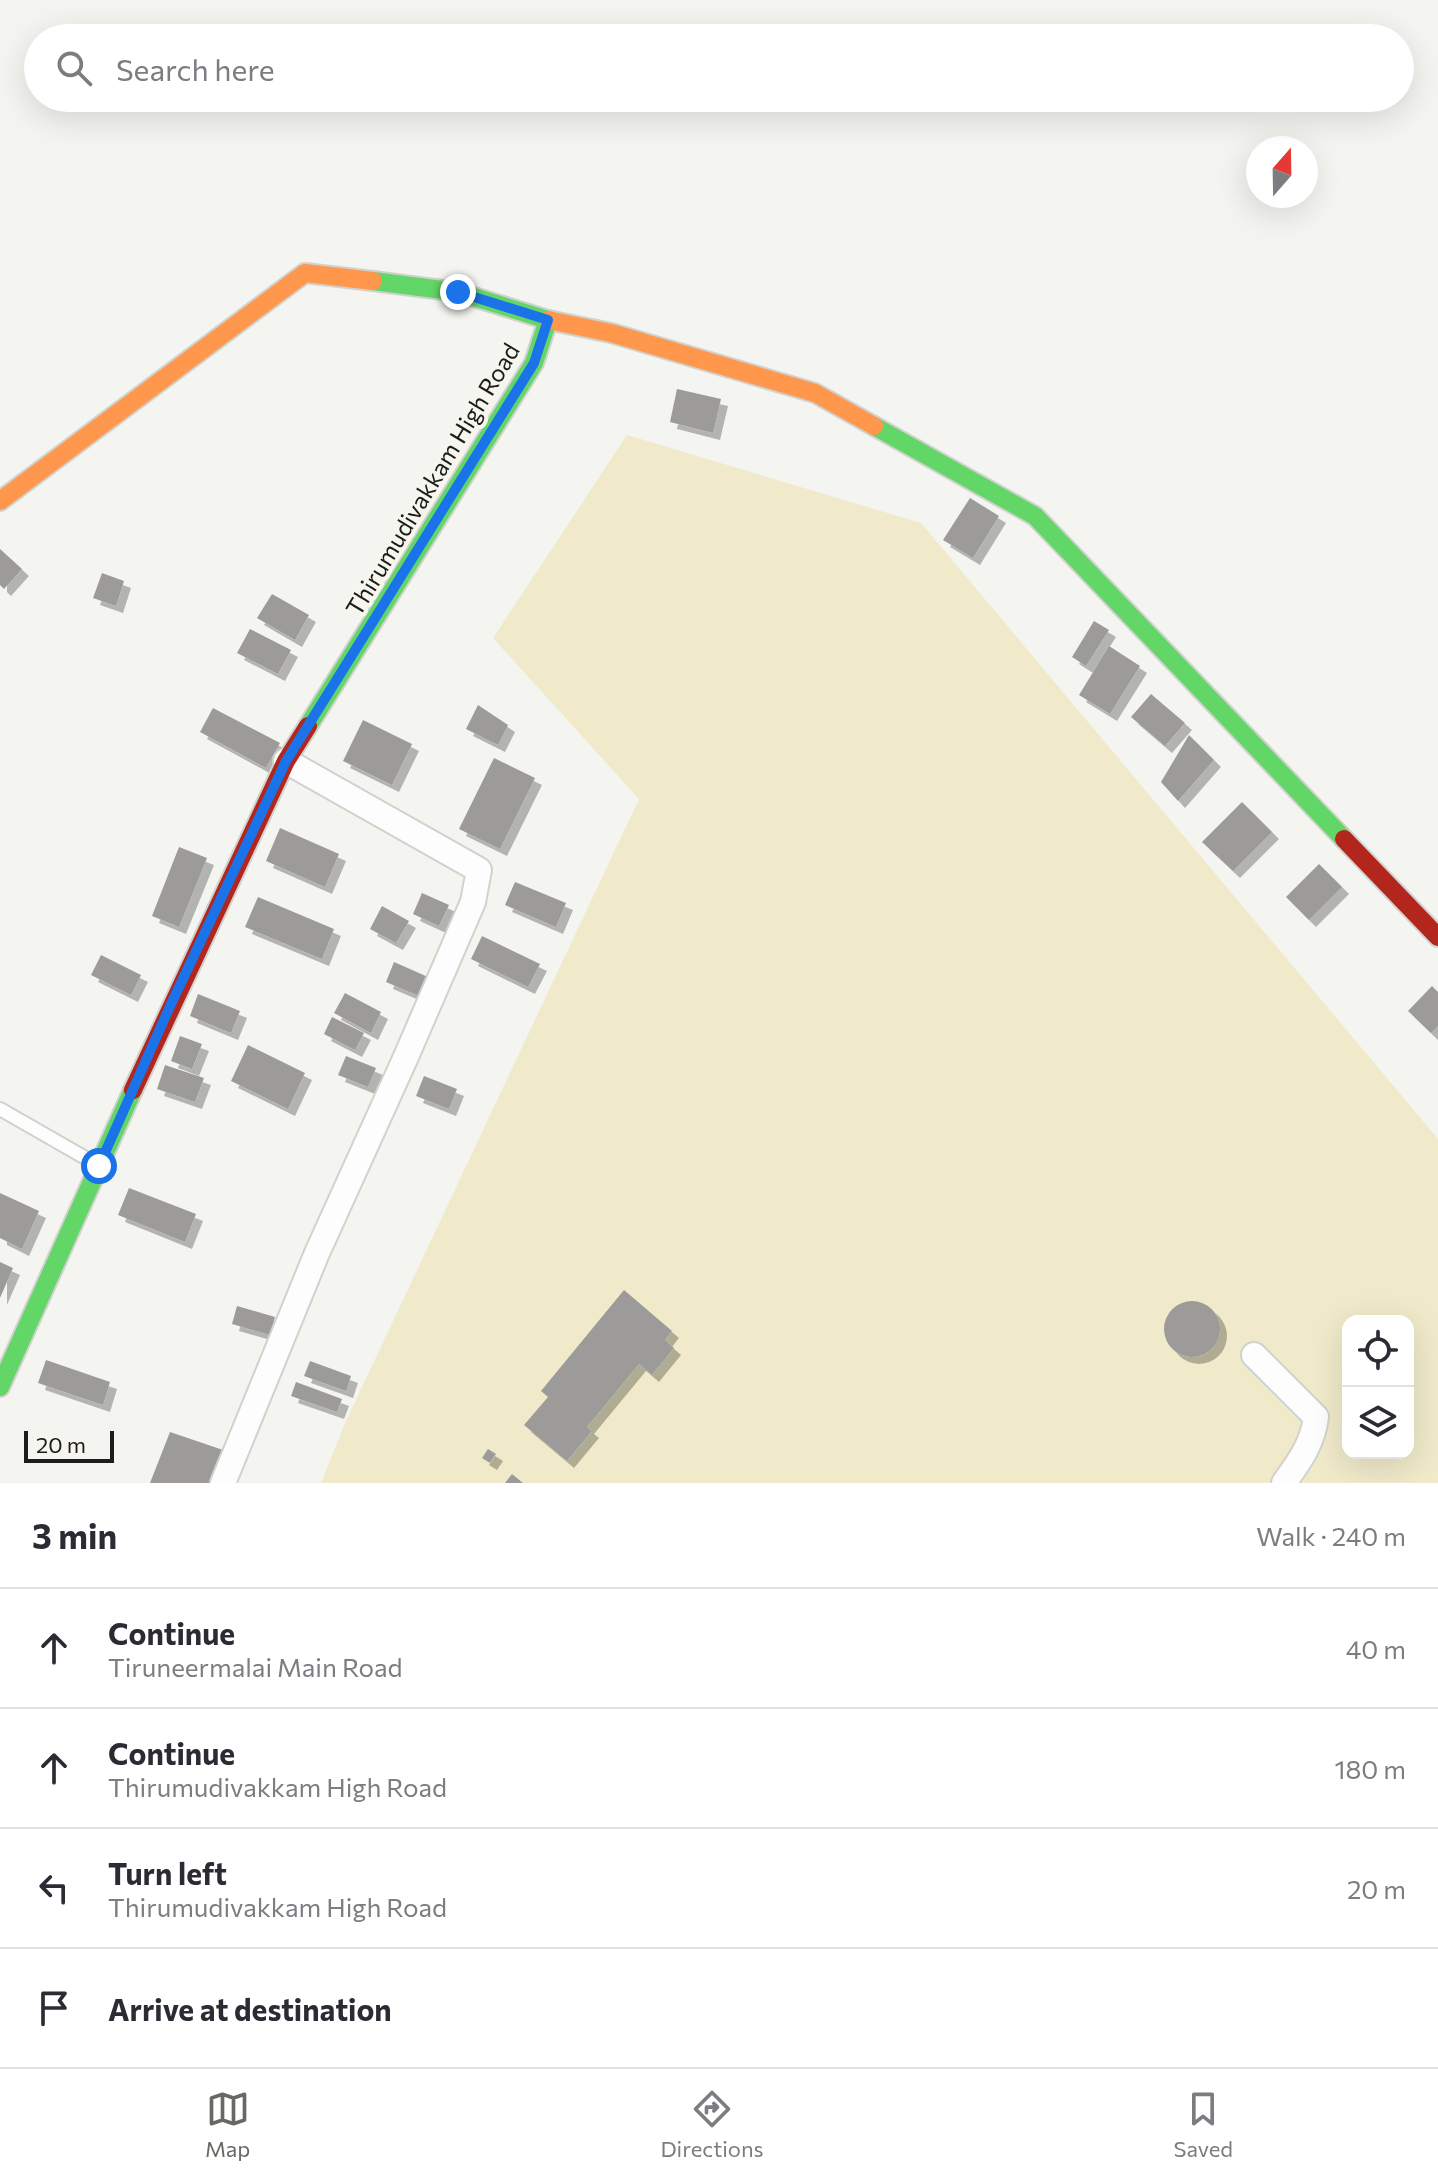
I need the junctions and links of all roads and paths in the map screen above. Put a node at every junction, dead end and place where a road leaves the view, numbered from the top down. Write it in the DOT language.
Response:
graph roads {
  1 [pos="548,320"];
  2 [pos="0,501"];
  3 [pos="286,761"];
  4 [pos="1438,937"];
  5 [pos="0,1109"];
  6 [pos="99,1166"];
  7 [pos="1254,1355"];
  8 [pos="0,1387"];
  9 [pos="223,1483"];
  10 [pos="1284,1483"];
  1 -- 2 [label="main road, Thirumudivakkam High Road"];
  1 -- 3 [label="main road, Thirumudivakkam High Road"];
  1 -- 4 [label="main road"];
  3 -- 6 [label="main road, Thirumudivakkam High Road"];
  3 -- 9 [label="street"];
  5 -- 6 [label="lane"];
  6 -- 8 [label="main road, Thirumudivakkam High Road"];
  7 -- 10 [label="street"];
}
